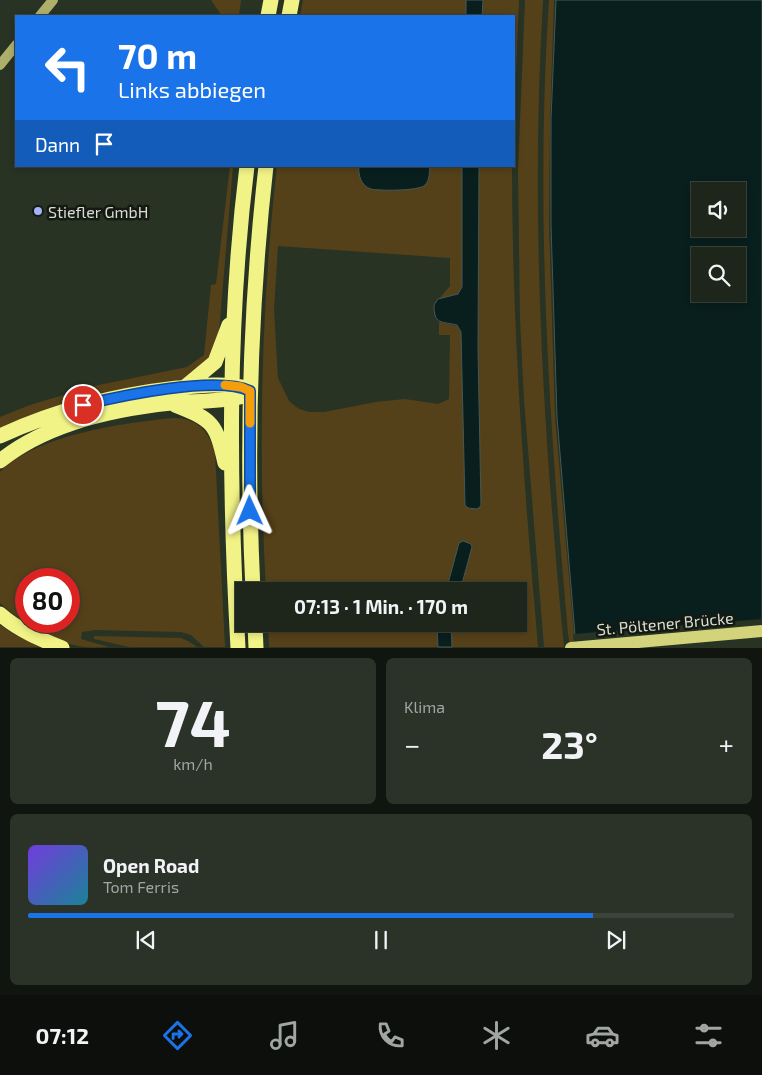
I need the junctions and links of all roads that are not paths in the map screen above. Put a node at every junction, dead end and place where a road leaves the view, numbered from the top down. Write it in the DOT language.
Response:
graph roads {
  1 [pos="53,0"];
  2 [pos="271,0"];
  3 [pos="292,0"];
  4 [pos="41,15"];
  5 [pos="268,15"];
  6 [pos="289,15"];
  7 [pos="15,46"];
  8 [pos="0,65"];
  9 [pos="247,167"];
  10 [pos="266,167"];
  11 [pos="235,310"];
  12 [pos="185,387"];
  13 [pos="250,391"];
  14 [pos="232,392"];
  15 [pos="171,403"];
  16 [pos="0,436"];
  17 [pos="0,461"];
  18 [pos="231,488"];
  19 [pos="253,582"];
  20 [pos="0,614"];
  21 [pos="762,631"];
  22 [pos="255,632"];
  23 [pos="62,648"];
  24 [pos="238,648"];
  25 [pos="256,648"];
  26 [pos="571,648"];
  1 -- 4 [label="street"];
  2 -- 5 [label="highway"];
  3 -- 6 [label="highway"];
  7 -- 8 [label="street"];
  9 -- 11 [label="highway"];
  10 -- 13 [label="highway"];
  11 -- 12 [label="highway"];
  11 -- 14 [label="highway"];
  12 -- 14 [label="highway"];
  12 -- 16 [label="highway"];
  13 -- 14 [label="highway"];
  13 -- 19 [label="highway"];
  14 -- 15 [label="highway"];
  14 -- 18 [label="highway"];
  15 -- 17 [label="highway"];
  15 -- 18 [label="highway"];
  18 -- 24 [label="highway"];
  20 -- 23 [label="highway"];
  21 -- 26 [label="main road, St. Pöltener Brücke"];
  22 -- 25 [label="highway"];
}
